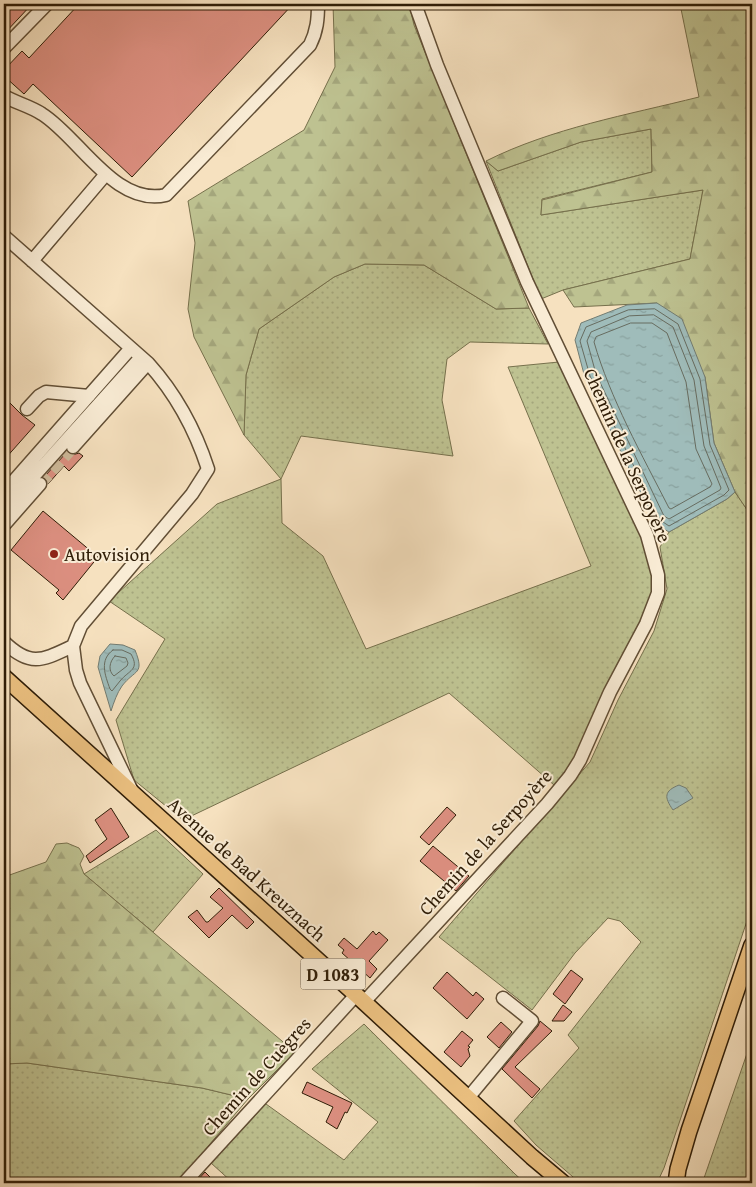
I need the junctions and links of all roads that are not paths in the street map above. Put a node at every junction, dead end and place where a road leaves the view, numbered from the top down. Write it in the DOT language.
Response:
graph roads {
  1 [pos="47,4"];
  2 [pos="318,4"];
  3 [pos="415,4"];
  4 [pos="4,48"];
  5 [pos="4,96"];
  6 [pos="106,174"];
  7 [pos="4,236"];
  8 [pos="32,261"];
  9 [pos="131,348"];
  10 [pos="145,360"];
  11 [pos="89,396"];
  12 [pos="27,409"];
  13 [pos="73,447"];
  14 [pos="40,484"];
  15 [pos="4,492"];
  16 [pos="4,524"];
  17 [pos="4,642"];
  18 [pos="73,646"];
  19 [pos="5,681"];
  20 [pos="133,793"];
  21 [pos="752,945"];
  22 [pos="360,998"];
  23 [pos="503,998"];
  24 [pos="468,1098"];
  25 [pos="532,1158"];
  26 [pos="677,1176"];
  27 [pos="184,1183"];
  28 [pos="550,1183"];
  29 [pos="563,1183"];
  30 [pos="667,1183"];
  1 -- 4 [label="street"];
  2 -- 6 [label="street"];
  3 -- 22 [label="street, Chemin de la Serpoyère"];
  5 -- 6 [label="street"];
  6 -- 8 [label="street"];
  7 -- 8 [label="street"];
  8 -- 9 [label="street"];
  9 -- 10 [label="street"];
  9 -- 11 [label="street"];
  10 -- 13 [label="street"];
  10 -- 16 [label="street"];
  10 -- 18 [label="street"];
  11 -- 12 [label="street"];
  11 -- 15 [label="street"];
  14 -- 16 [label="street"];
  17 -- 18 [label="street"];
  18 -- 20 [label="street"];
  19 -- 20 [label="main road, D 1083"];
  20 -- 22 [label="main road, Avenue de Bad Kreuznach / D 1083"];
  21 -- 26 [label="main road"];
  22 -- 24 [label="main road, Avenue de Bad Kreuznach / D 1083"];
  22 -- 27 [label="street, Chemin de Cuègres"];
  23 -- 24 [label="street"];
  24 -- 25 [label="main road, Avenue de Bad Kreuznach / D 1083"];
  25 -- 28 [label="main road, Avenue de Bad Kreuznach / D 1083"];
  25 -- 29 [label="main road, Avenue de Bad Kreuznach / D 1083"];
  26 -- 30 [label="main road"];
}
